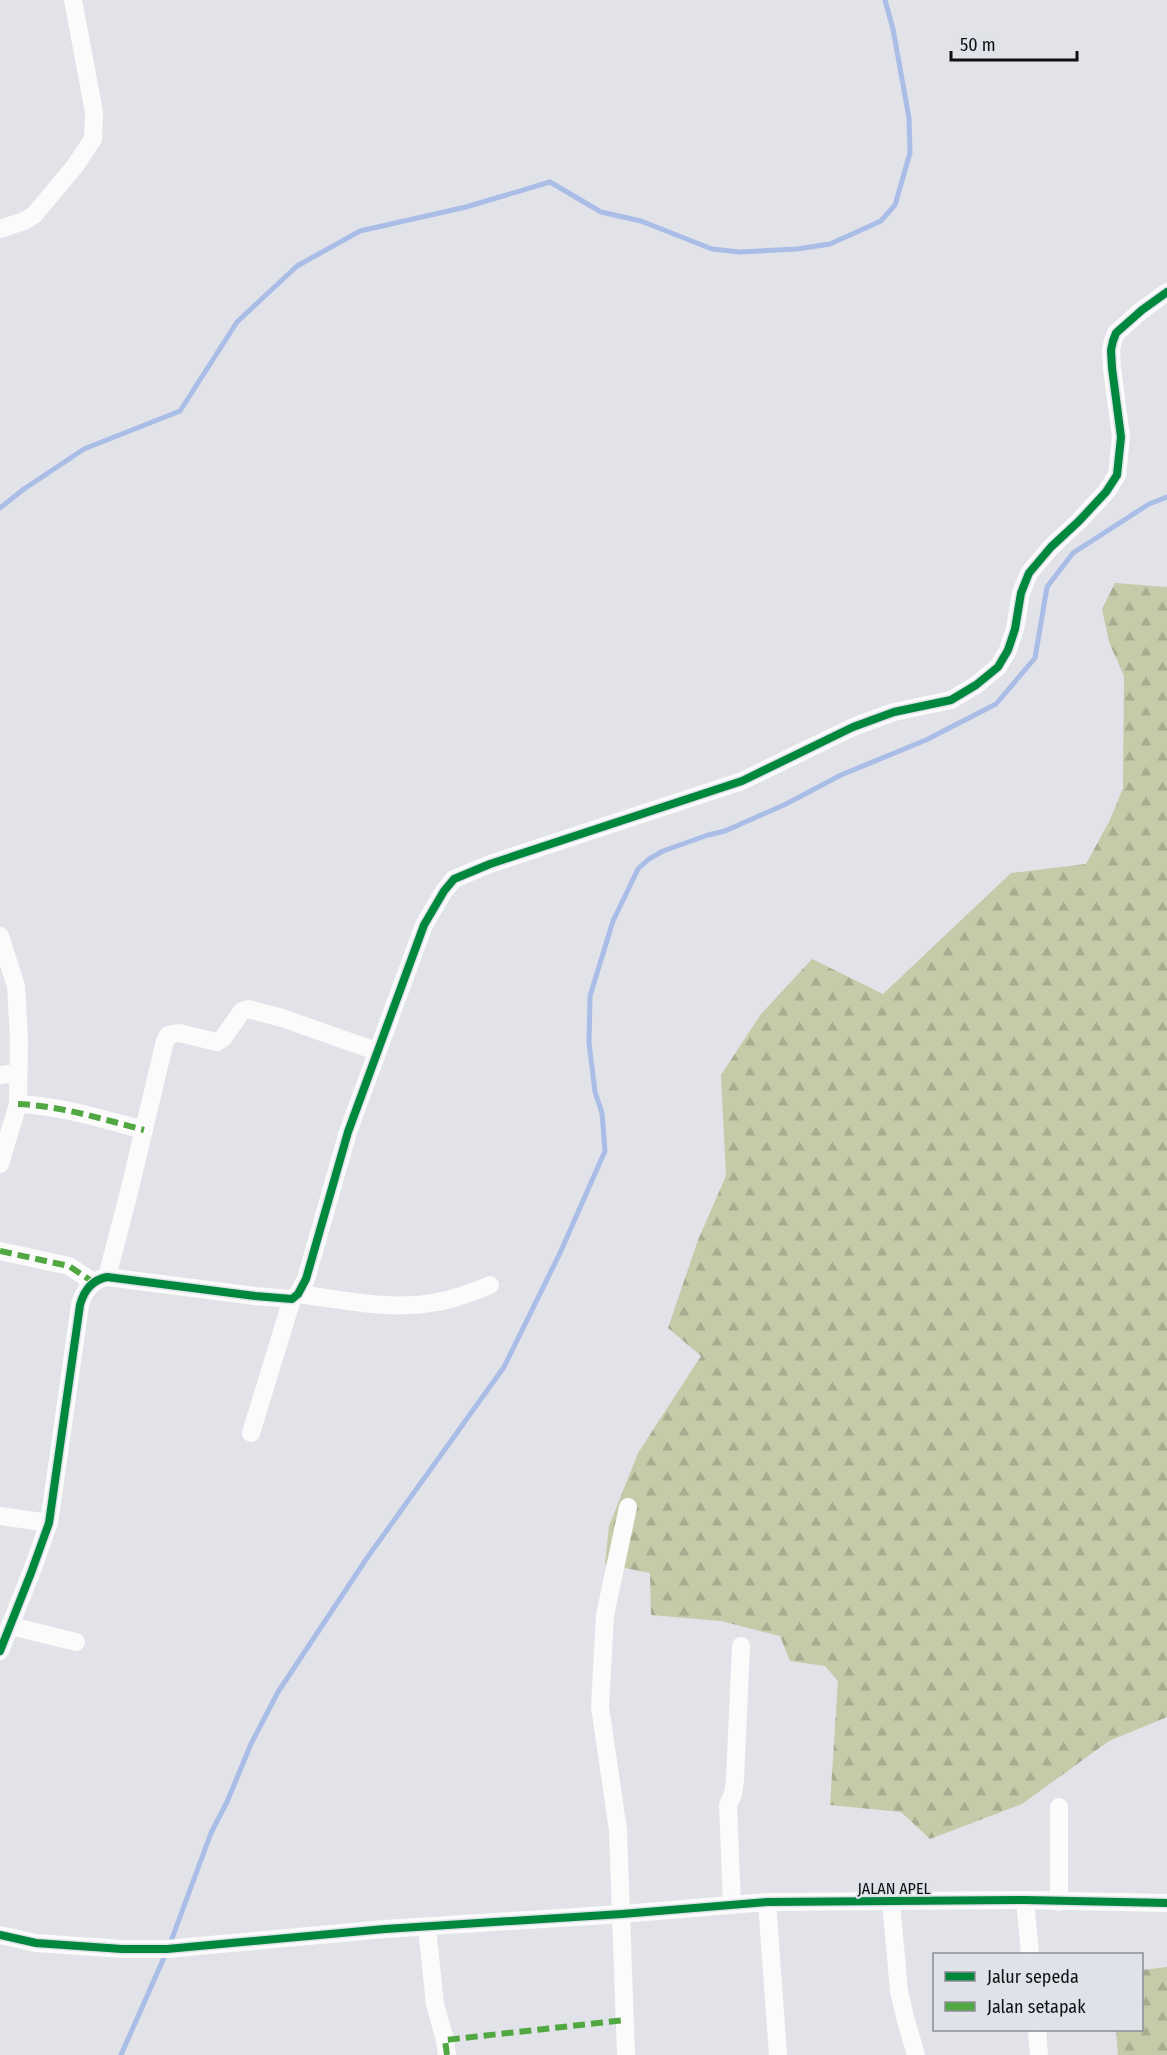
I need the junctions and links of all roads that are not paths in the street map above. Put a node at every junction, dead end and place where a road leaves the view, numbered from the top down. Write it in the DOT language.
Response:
graph roads {
  1 [pos="73,0"];
  2 [pos="0,229"];
  3 [pos="1167,292"];
  4 [pos="0,936"];
  5 [pos="376,1051"];
  6 [pos="9,1074"];
  7 [pos="18,1104"];
  8 [pos="144,1130"];
  9 [pos="0,1164"];
  10 [pos="0,1251"];
  11 [pos="100,1279"];
  12 [pos="490,1285"];
  13 [pos="295,1296"];
  14 [pos="251,1433"];
  15 [pos="628,1507"];
  16 [pos="0,1516"];
  17 [pos="49,1523"];
  18 [pos="11,1626"];
  19 [pos="76,1641"];
  20 [pos="741,1646"];
  21 [pos="0,1651"];
  22 [pos="1059,1808"];
  23 [pos="1025,1900"];
  24 [pos="767,1902"];
  25 [pos="891,1902"];
  26 [pos="1059,1902"];
  27 [pos="1167,1903"];
  28 [pos="732,1905"];
  29 [pos="622,1914"];
  30 [pos="427,1928"];
  31 [pos="0,1935"];
  32 [pos="1030,1953"];
  33 [pos="1037,2031"];
  34 [pos="447,2055"];
  35 [pos="626,2055"];
  36 [pos="778,2055"];
  37 [pos="916,2055"];
  38 [pos="1040,2055"];
  1 -- 2 [label="street"];
  3 -- 5 [label="street"];
  4 -- 6 [label="street"];
  5 -- 8 [label="street"];
  5 -- 13 [label="street"];
  6 -- 7 [label="street"];
  7 -- 8 [label="street"];
  7 -- 9 [label="street"];
  8 -- 11 [label="street"];
  10 -- 11 [label="street"];
  11 -- 13 [label="street"];
  11 -- 17 [label="street"];
  12 -- 13 [label="street"];
  13 -- 14 [label="street"];
  15 -- 29 [label="street"];
  16 -- 17 [label="street"];
  17 -- 18 [label="street"];
  18 -- 19 [label="street"];
  18 -- 21 [label="street"];
  20 -- 28 [label="street"];
  22 -- 26 [label="street"];
  23 -- 25 [label="street, JALAN APEL"];
  23 -- 26 [label="street, JALAN APEL"];
  23 -- 32 [label="street"];
  24 -- 25 [label="street, JALAN APEL"];
  24 -- 28 [label="street, JALAN APEL"];
  24 -- 36 [label="street"];
  25 -- 37 [label="street"];
  26 -- 27 [label="street, JALAN APEL"];
  28 -- 29 [label="street, JALAN APEL"];
  29 -- 30 [label="street, JALAN APEL"];
  29 -- 35 [label="street"];
  30 -- 31 [label="street, JALAN APEL"];
  30 -- 34 [label="street"];
  33 -- 38 [label="street"];
}
